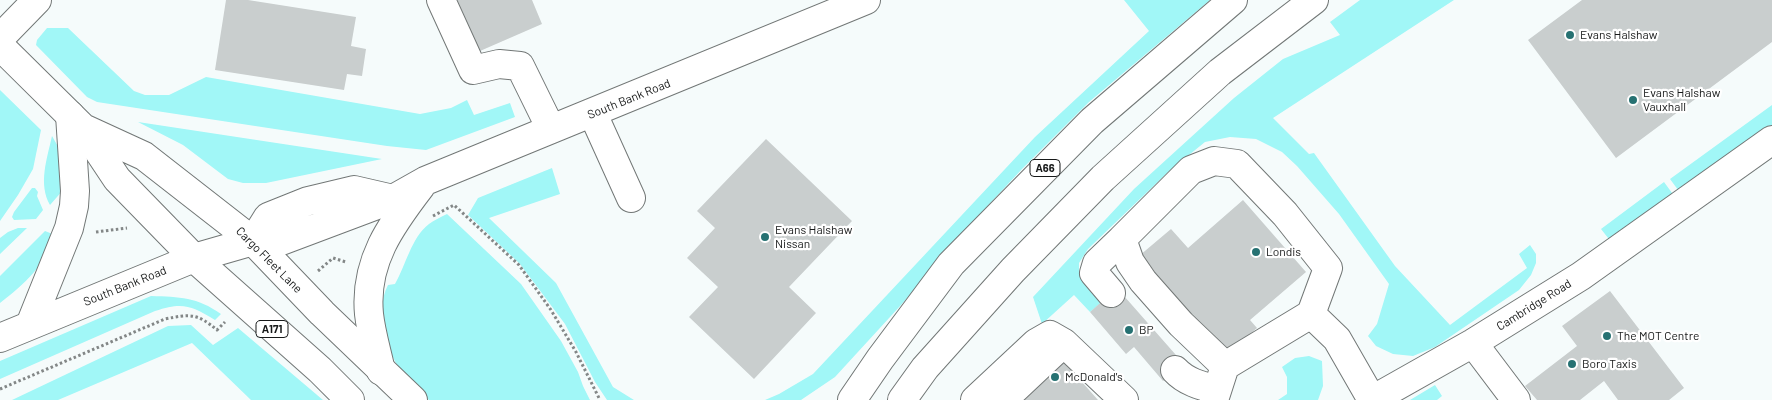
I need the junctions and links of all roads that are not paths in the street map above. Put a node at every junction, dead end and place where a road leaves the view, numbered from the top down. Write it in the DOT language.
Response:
graph roads {
  1 [pos="37,0"];
  2 [pos="441,0"];
  3 [pos="1233,0"];
  4 [pos="1314,0"];
  5 [pos="849,3"];
  6 [pos="0,38"];
  7 [pos="0,46"];
  8 [pos="593,114"];
  9 [pos="77,121"];
  10 [pos="551,129"];
  11 [pos="1772,140"];
  12 [pos="425,181"];
  13 [pos="631,198"];
  14 [pos="1122,239"];
  15 [pos="252,241"];
  16 [pos="194,258"];
  17 [pos="1112,293"];
  18 [pos="1311,314"];
  19 [pos="30,324"];
  20 [pos="0,338"];
  21 [pos="1064,343"];
  22 [pos="1473,343"];
  23 [pos="880,359"];
  24 [pos="925,368"];
  25 [pos="1175,370"];
  26 [pos="380,371"];
  27 [pos="1219,385"];
  28 [pos="350,400"];
  29 [pos="413,400"];
  30 [pos="829,400"];
  31 [pos="852,400"];
  32 [pos="902,400"];
  33 [pos="915,400"];
  34 [pos="975,400"];
  35 [pos="1003,400"];
  36 [pos="1124,400"];
  37 [pos="1372,400"];
  38 [pos="1516,400"];
  1 -- 6 [label="main road"];
  2 -- 10 [label="main road"];
  3 -- 23 [label="main road, A66"];
  4 -- 24 [label="main road"];
  5 -- 8 [label="main road, South Bank Road"];
  7 -- 9 [label="main road, Cargo Fleet Lane / A171"];
  8 -- 10 [label="main road, South Bank Road"];
  8 -- 13 [label="main road"];
  9 -- 15 [label="main road, Cargo Fleet Lane / A171"];
  9 -- 16 [label="main road, Cargo Fleet Lane / A171"];
  9 -- 19 [label="main road"];
  10 -- 12 [label="main road, South Bank Road"];
  11 -- 22 [label="main road, Cambridge Road"];
  12 -- 15 [label="main road, South Bank Road"];
  12 -- 26 [label="main road"];
  14 -- 17 [label="main road"];
  14 -- 18 [label="main road"];
  14 -- 27 [label="main road"];
  15 -- 16 [label="main road, South Bank Road"];
  15 -- 26 [label="main road, Cargo Fleet Lane / A171"];
  16 -- 19 [label="main road, South Bank Road"];
  16 -- 28 [label="main road, Cargo Fleet Lane / A171"];
  18 -- 27 [label="main road"];
  18 -- 37 [label="main road"];
  19 -- 20 [label="main road, South Bank Road"];
  21 -- 34 [label="main road"];
  21 -- 35 [label="main road"];
  21 -- 36 [label="main road"];
  22 -- 37 [label="main road, Cambridge Road"];
  22 -- 38 [label="main road"];
  23 -- 30 [label="main road, A66"];
  23 -- 31 [label="main road, A66"];
  24 -- 32 [label="main road"];
  24 -- 33 [label="main road"];
  25 -- 27 [label="main road"];
  26 -- 29 [label="main road, Cargo Fleet Lane / A171"];
}
